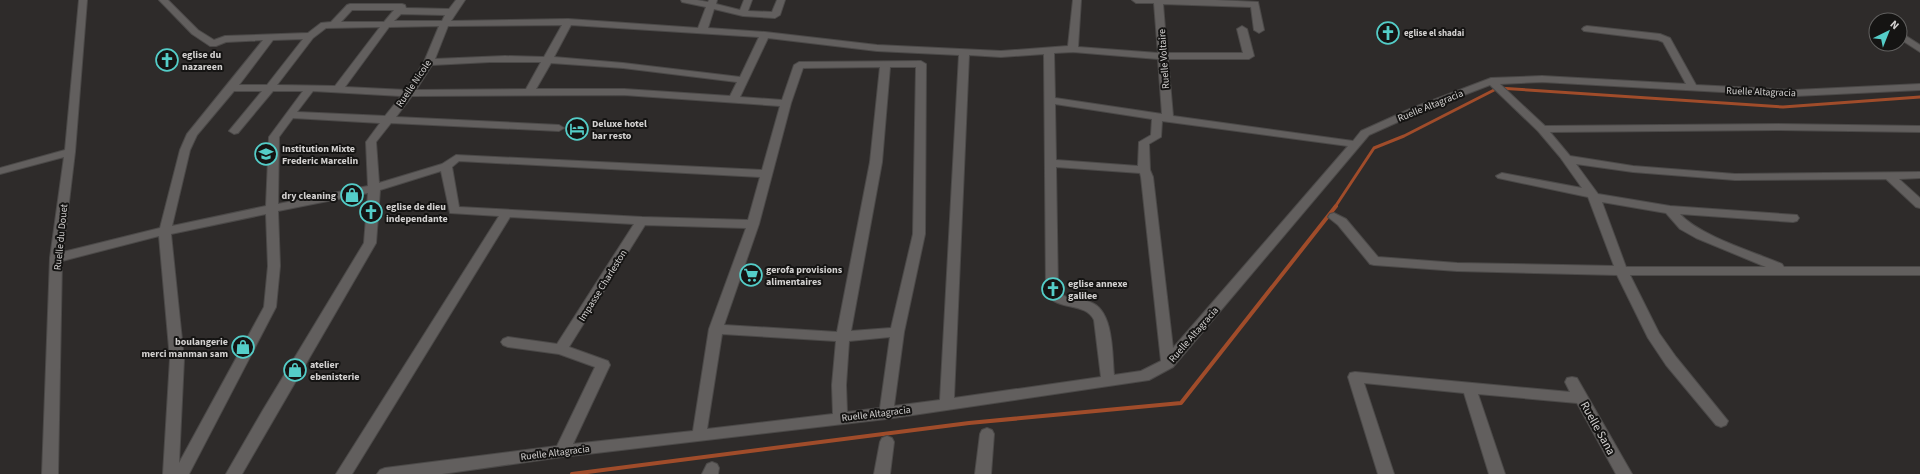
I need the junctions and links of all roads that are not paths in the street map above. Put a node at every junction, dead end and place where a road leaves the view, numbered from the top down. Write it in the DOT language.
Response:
graph roads {
  1 [pos="83,0"];
  2 [pos="163,0"];
  3 [pos="461,0"];
  4 [pos="685,0"];
  5 [pos="748,0"];
  6 [pos="781,0"];
  7 [pos="1077,0"];
  8 [pos="1136,0"];
  9 [pos="1158,1"];
  10 [pos="713,3"];
  11 [pos="398,12"];
  12 [pos="450,12"];
  13 [pos="743,13"];
  14 [pos="568,22"];
  15 [pos="333,25"];
  16 [pos="386,25"];
  17 [pos="443,25"];
  18 [pos="1242,29"];
  19 [pos="1587,29"];
  20 [pos="1259,30"];
  21 [pos="702,31"];
  22 [pos="310,36"];
  23 [pos="765,36"];
  24 [pos="270,38"];
  25 [pos="1908,41"];
  26 [pos="1073,49"];
  27 [pos="1920,49"];
  28 [pos="964,51"];
  29 [pos="1049,51"];
  30 [pos="1163,56"];
  31 [pos="549,59"];
  32 [pos="429,62"];
  33 [pos="885,65"];
  34 [pos="743,80"];
  35 [pos="1496,86"];
  36 [pos="1920,87"];
  37 [pos="232,88"];
  38 [pos="270,88"];
  39 [pos="310,88"];
  40 [pos="1693,88"];
  41 [pos="338,90"];
  42 [pos="530,92"];
  43 [pos="408,93"];
  44 [pos="734,99"];
  45 [pos="1050,100"];
  46 [pos="786,103"];
  47 [pos="290,115"];
  48 [pos="1157,117"];
  49 [pos="388,119"];
  50 [pos="1168,119"];
  51 [pos="559,128"];
  52 [pos="1920,128"];
  53 [pos="1542,129"];
  54 [pos="234,132"];
  55 [pos="1354,144"];
  56 [pos="70,152"];
  57 [pos="1567,159"];
  58 [pos="1050,163"];
  59 [pos="446,166"];
  60 [pos="0,170"];
  61 [pos="1144,170"];
  62 [pos="768,174"];
  63 [pos="1888,175"];
  64 [pos="1920,175"];
  65 [pos="1502,176"];
  66 [pos="374,188"];
  67 [pos="1593,196"];
  68 [pos="1920,204"];
  69 [pos="272,208"];
  70 [pos="1670,210"];
  71 [pos="507,213"];
  72 [pos="1334,217"];
  73 [pos="1794,218"];
  74 [pos="642,221"];
  75 [pos="753,224"];
  76 [pos="166,231"];
  77 [pos="56,258"];
  78 [pos="1785,270"];
  79 [pos="1920,271"];
  80 [pos="1622,272"];
  81 [pos="716,329"];
  82 [pos="897,332"];
  83 [pos="842,337"];
  84 [pos="508,342"];
  85 [pos="561,349"];
  86 [pos="1168,363"];
  87 [pos="1108,381"];
  88 [pos="1572,382"];
  89 [pos="1468,388"];
  90 [pos="1581,398"];
  91 [pos="947,404"];
  92 [pos="886,413"];
  93 [pos="840,417"];
  94 [pos="1722,420"];
  95 [pos="987,434"];
  96 [pos="699,436"];
  97 [pos="887,442"];
  98 [pos="562,451"];
  99 [pos="50,474"];
  100 [pos="171,474"];
  101 [pos="181,474"];
  102 [pos="234,474"];
  103 [pos="344,474"];
  104 [pos="385,474"];
  105 [pos="882,474"];
  106 [pos="983,474"];
  107 [pos="1386,474"];
  108 [pos="1497,474"];
  109 [pos="1624,474"];
  1 -- 56 [label="street, Ruelle du Douet"];
  2 -- 24 [label="street"];
  3 -- 12 [label="street, Ruelle Nicole"];
  4 -- 10 [label="street"];
  5 -- 13 [label="street"];
  6 -- 13 [label="street"];
  7 -- 26 [label="street"];
  8 -- 9 [label="street"];
  9 -- 20 [label="street"];
  9 -- 30 [label="street, Ruelle Voltaire"];
  10 -- 13 [label="street"];
  10 -- 21 [label="street"];
  11 -- 12 [label="street"];
  11 -- 15 [label="street"];
  11 -- 16 [label="street"];
  12 -- 17 [label="street, Ruelle Nicole"];
  14 -- 17 [label="street"];
  14 -- 21 [label="street"];
  14 -- 31 [label="street"];
  15 -- 16 [label="street"];
  15 -- 22 [label="street"];
  16 -- 17 [label="street"];
  16 -- 41 [label="street"];
  17 -- 32 [label="street, Ruelle Nicole"];
  18 -- 30 [label="street"];
  19 -- 40 [label="street"];
  21 -- 23 [label="street"];
  22 -- 24 [label="street"];
  22 -- 38 [label="street"];
  23 -- 28 [label="street"];
  23 -- 34 [label="street"];
  24 -- 37 [label="street"];
  25 -- 27 [label="street"];
  26 -- 29 [label="street"];
  26 -- 30 [label="street"];
  28 -- 29 [label="street"];
  28 -- 91 [label="street"];
  29 -- 45 [label="street"];
  30 -- 50 [label="street, Ruelle Voltaire"];
  31 -- 32 [label="street"];
  31 -- 34 [label="street"];
  31 -- 42 [label="street"];
  32 -- 43 [label="street, Ruelle Nicole"];
  33 -- 46 [label="street"];
  33 -- 82 [label="street"];
  33 -- 83 [label="street"];
  34 -- 44 [label="street"];
  35 -- 40 [label="street, Ruelle Altagracia"];
  35 -- 53 [label="street"];
  35 -- 55 [label="street, Ruelle Altagracia"];
  36 -- 40 [label="street, Ruelle Altagracia"];
  37 -- 38 [label="street"];
  37 -- 76 [label="street"];
  38 -- 39 [label="street"];
  38 -- 54 [label="street"];
  39 -- 41 [label="street"];
  39 -- 47 [label="street"];
  41 -- 43 [label="street"];
  42 -- 43 [label="street"];
  42 -- 44 [label="street"];
  43 -- 49 [label="street, Ruelle Nicole"];
  44 -- 46 [label="street"];
  45 -- 48 [label="street"];
  45 -- 58 [label="street"];
  46 -- 62 [label="street"];
  47 -- 49 [label="street"];
  47 -- 69 [label="street"];
  48 -- 50 [label="street"];
  48 -- 61 [label="street"];
  49 -- 51 [label="street"];
  49 -- 66 [label="street, Ruelle Nicole"];
  50 -- 55 [label="street"];
  52 -- 53 [label="street"];
  53 -- 57 [label="street"];
  55 -- 86 [label="street, Ruelle Altagracia"];
  56 -- 60 [label="street"];
  56 -- 77 [label="street, Ruelle du Douet"];
  57 -- 63 [label="street"];
  57 -- 67 [label="street"];
  58 -- 61 [label="street"];
  58 -- 87 [label="street"];
  59 -- 62 [label="street"];
  59 -- 66 [label="street"];
  59 -- 71 [label="street"];
  61 -- 86 [label="street"];
  62 -- 75 [label="street"];
  63 -- 64 [label="street"];
  63 -- 68 [label="street"];
  65 -- 67 [label="street"];
  66 -- 69 [label="street"];
  66 -- 102 [label="street"];
  67 -- 70 [label="street"];
  67 -- 80 [label="street"];
  69 -- 76 [label="street"];
  69 -- 101 [label="street"];
  70 -- 73 [label="street"];
  70 -- 78 [label="street"];
  71 -- 74 [label="street"];
  71 -- 103 [label="street"];
  72 -- 80 [label="street"];
  74 -- 75 [label="street"];
  74 -- 85 [label="street, Impasse Charleston"];
  75 -- 81 [label="street"];
  76 -- 77 [label="street"];
  76 -- 100 [label="street"];
  77 -- 99 [label="street, Ruelle du Douet"];
  78 -- 79 [label="street"];
  78 -- 80 [label="street"];
  80 -- 94 [label="street"];
  81 -- 83 [label="street"];
  81 -- 96 [label="street"];
  82 -- 83 [label="street"];
  82 -- 92 [label="street"];
  83 -- 93 [label="street"];
  84 -- 85 [label="street"];
  85 -- 98 [label="street"];
  86 -- 87 [label="street, Ruelle Altagracia"];
  87 -- 91 [label="street, Ruelle Altagracia"];
  88 -- 90 [label="street, Ruelle Sana"];
  89 -- 90 [label="street"];
  89 -- 107 [label="street"];
  89 -- 108 [label="street"];
  90 -- 109 [label="street, Ruelle Sana"];
  91 -- 92 [label="street, Ruelle Altagracia"];
  92 -- 93 [label="street, Ruelle Altagracia"];
  93 -- 96 [label="street, Ruelle Altagracia"];
  95 -- 106 [label="street"];
  96 -- 98 [label="street, Ruelle Altagracia"];
  97 -- 105 [label="street"];
  98 -- 104 [label="street, Ruelle Altagracia"];
}
